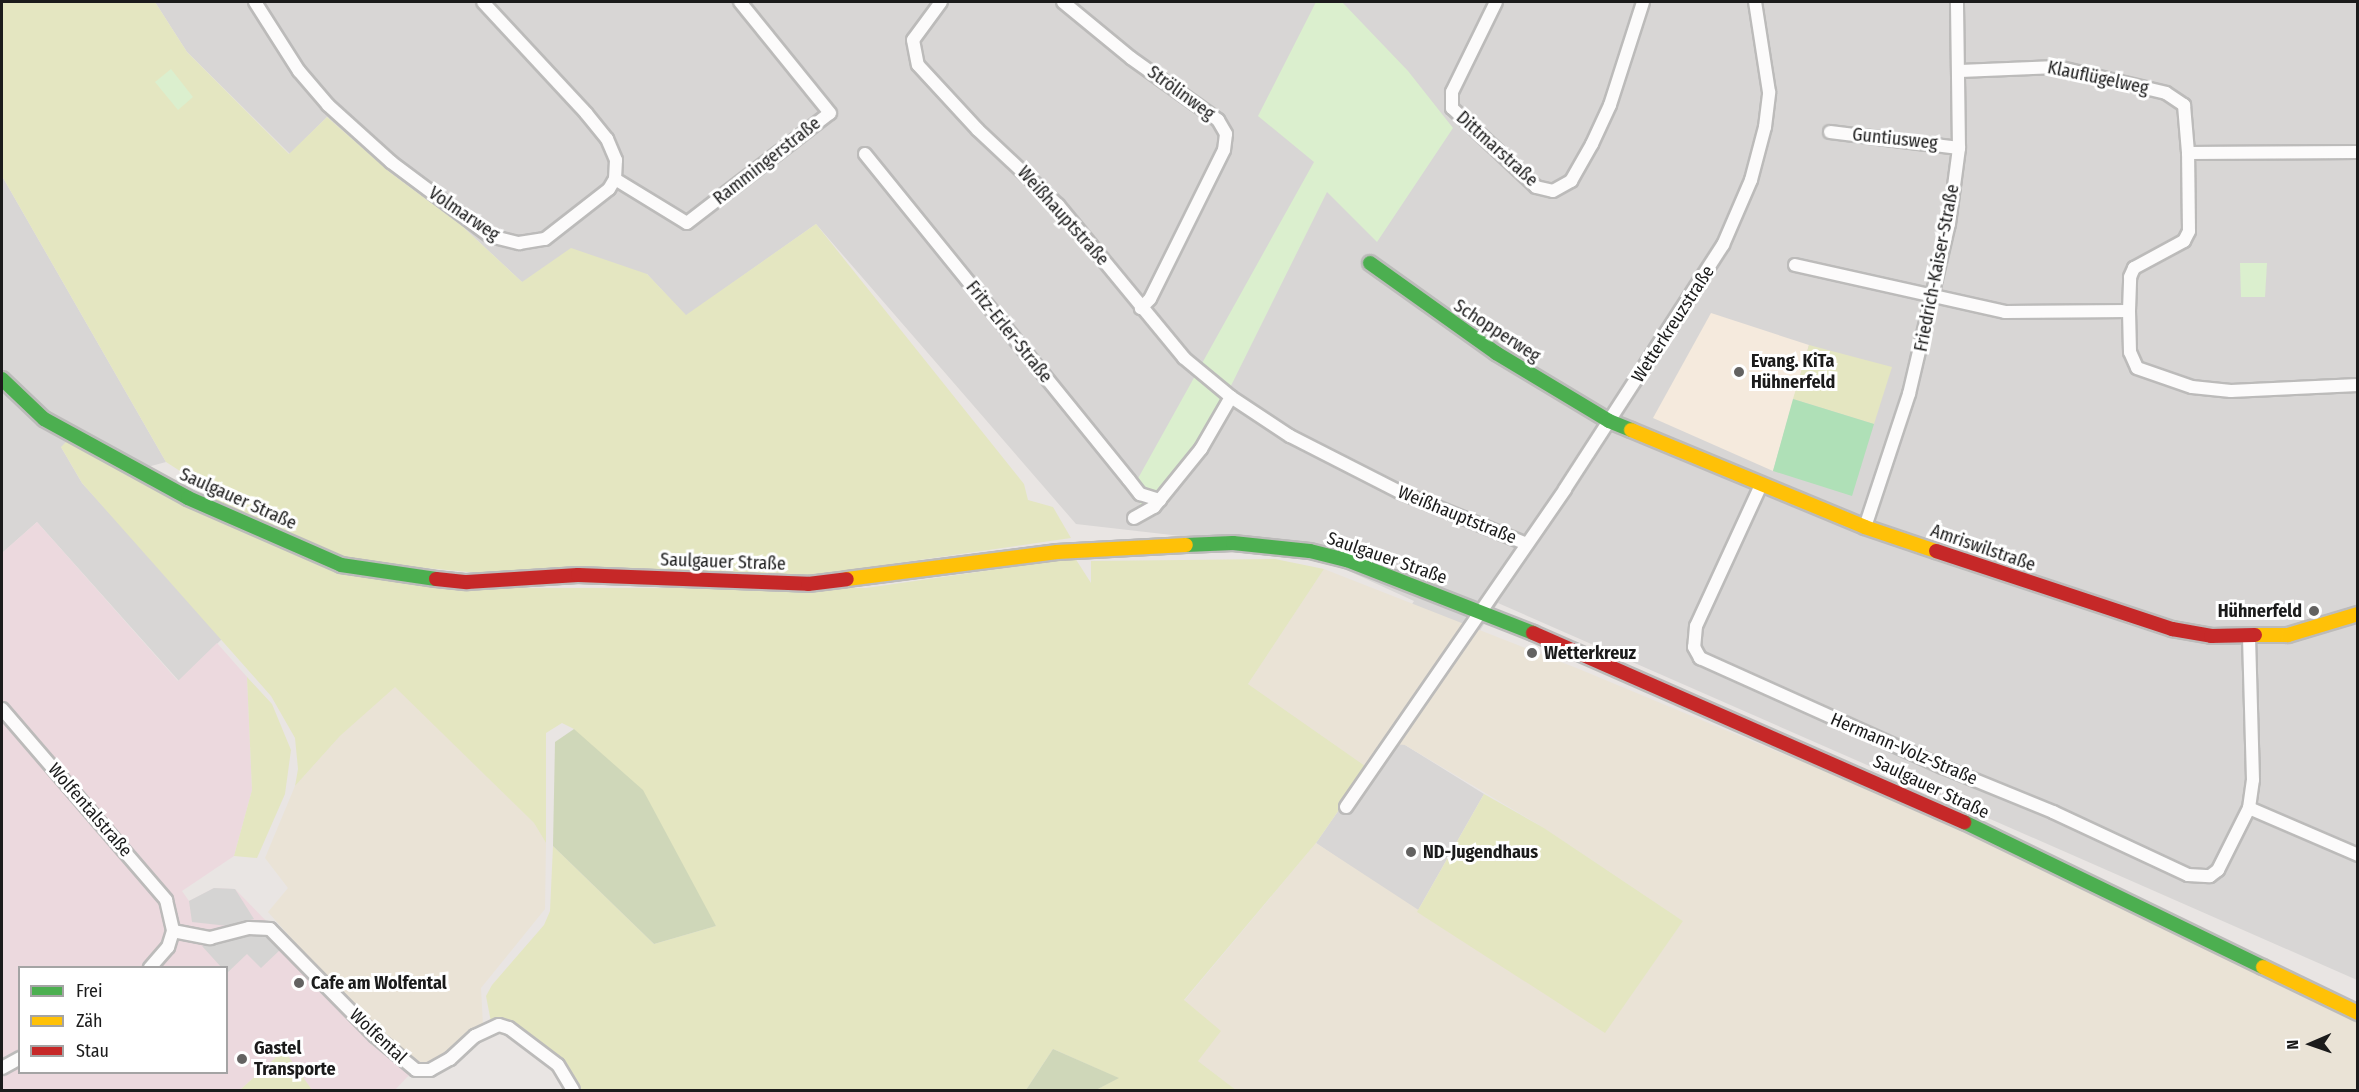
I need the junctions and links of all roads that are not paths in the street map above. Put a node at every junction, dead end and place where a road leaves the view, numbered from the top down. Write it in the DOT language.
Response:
graph roads {
  1 [pos="255,2"];
  2 [pos="483,2"];
  3 [pos="740,2"];
  4 [pos="941,2"];
  5 [pos="1063,2"];
  6 [pos="1496,2"];
  7 [pos="1643,2"];
  8 [pos="1755,2"];
  9 [pos="1957,2"];
  10 [pos="1960,71"];
  11 [pos="1830,132"];
  12 [pos="1959,148"];
  13 [pos="2358,152"];
  14 [pos="2188,153"];
  15 [pos="864,154"];
  16 [pos="615,179"];
  17 [pos="1370,263"];
  18 [pos="1795,265"];
  19 [pos="1935,298"];
  20 [pos="1142,308"];
  21 [pos="2129,311"];
  22 [pos="2,380"];
  23 [pos="2358,385"];
  24 [pos="1231,397"];
  25 [pos="1609,422"];
  26 [pos="1761,485"];
  27 [pos="1160,500"];
  28 [pos="1134,519"];
  29 [pos="1865,527"];
  30 [pos="1527,544"];
  31 [pos="1480,611"];
  32 [pos="2358,614"];
  33 [pos="2249,637"];
  34 [pos="2,709"];
  35 [pos="1346,807"];
  36 [pos="2249,808"];
  37 [pos="2358,855"];
  38 [pos="173,931"];
  39 [pos="152,966"];
  40 [pos="2358,1013"];
  41 [pos="18,1059"];
  42 [pos="2,1068"];
  43 [pos="573,1090"];
  1 -- 16 [label="street, Volmarweg"];
  2 -- 16 [label="street"];
  3 -- 16 [label="street, Rammingerstraße"];
  4 -- 20 [label="street, Weißhauptstraße"];
  5 -- 20 [label="street, Strölinweg"];
  6 -- 7 [label="street, Dittmarstraße"];
  8 -- 25 [label="street, Wetterkreuzstraße"];
  9 -- 10 [label="street, Friedrich-Kaiser-Straße"];
  10 -- 12 [label="street, Friedrich-Kaiser-Straße"];
  10 -- 14 [label="street, Klauflügelweg"];
  11 -- 12 [label="street, Guntiusweg"];
  12 -- 19 [label="street, Friedrich-Kaiser-Straße"];
  13 -- 14 [label="street"];
  14 -- 21 [label="street, Klauflügelweg"];
  15 -- 27 [label="street, Fritz-Erler-Straße"];
  17 -- 25 [label="main road, Schopperweg"];
  18 -- 19 [label="street"];
  19 -- 21 [label="street"];
  19 -- 29 [label="street, Friedrich-Kaiser-Straße"];
  20 -- 24 [label="street, Weißhauptstraße"];
  21 -- 23 [label="street"];
  22 -- 31 [label="main road, Saulgauer Straße"];
  24 -- 27 [label="street"];
  24 -- 30 [label="street, Weißhauptstraße"];
  25 -- 26 [label="main road, Amriswilstraße"];
  25 -- 30 [label="street, Wetterkreuzstraße"];
  26 -- 29 [label="main road, Amriswilstraße"];
  26 -- 36 [label="street, Hermann-Volz-Straße"];
  27 -- 28 [label="street"];
  29 -- 33 [label="main road, Amriswilstraße"];
  30 -- 31 [label="street, Wetterkreuzstraße"];
  31 -- 35 [label="street"];
  31 -- 40 [label="main road, Saulgauer Straße"];
  32 -- 33 [label="main road, Amriswilstraße"];
  33 -- 36 [label="street, Hermann-Volz-Straße"];
  34 -- 38 [label="street, Wolfentalstraße"];
  36 -- 37 [label="street"];
  38 -- 39 [label="street"];
  38 -- 43 [label="street, Wolfental"];
  41 -- 42 [label="street"];
}
